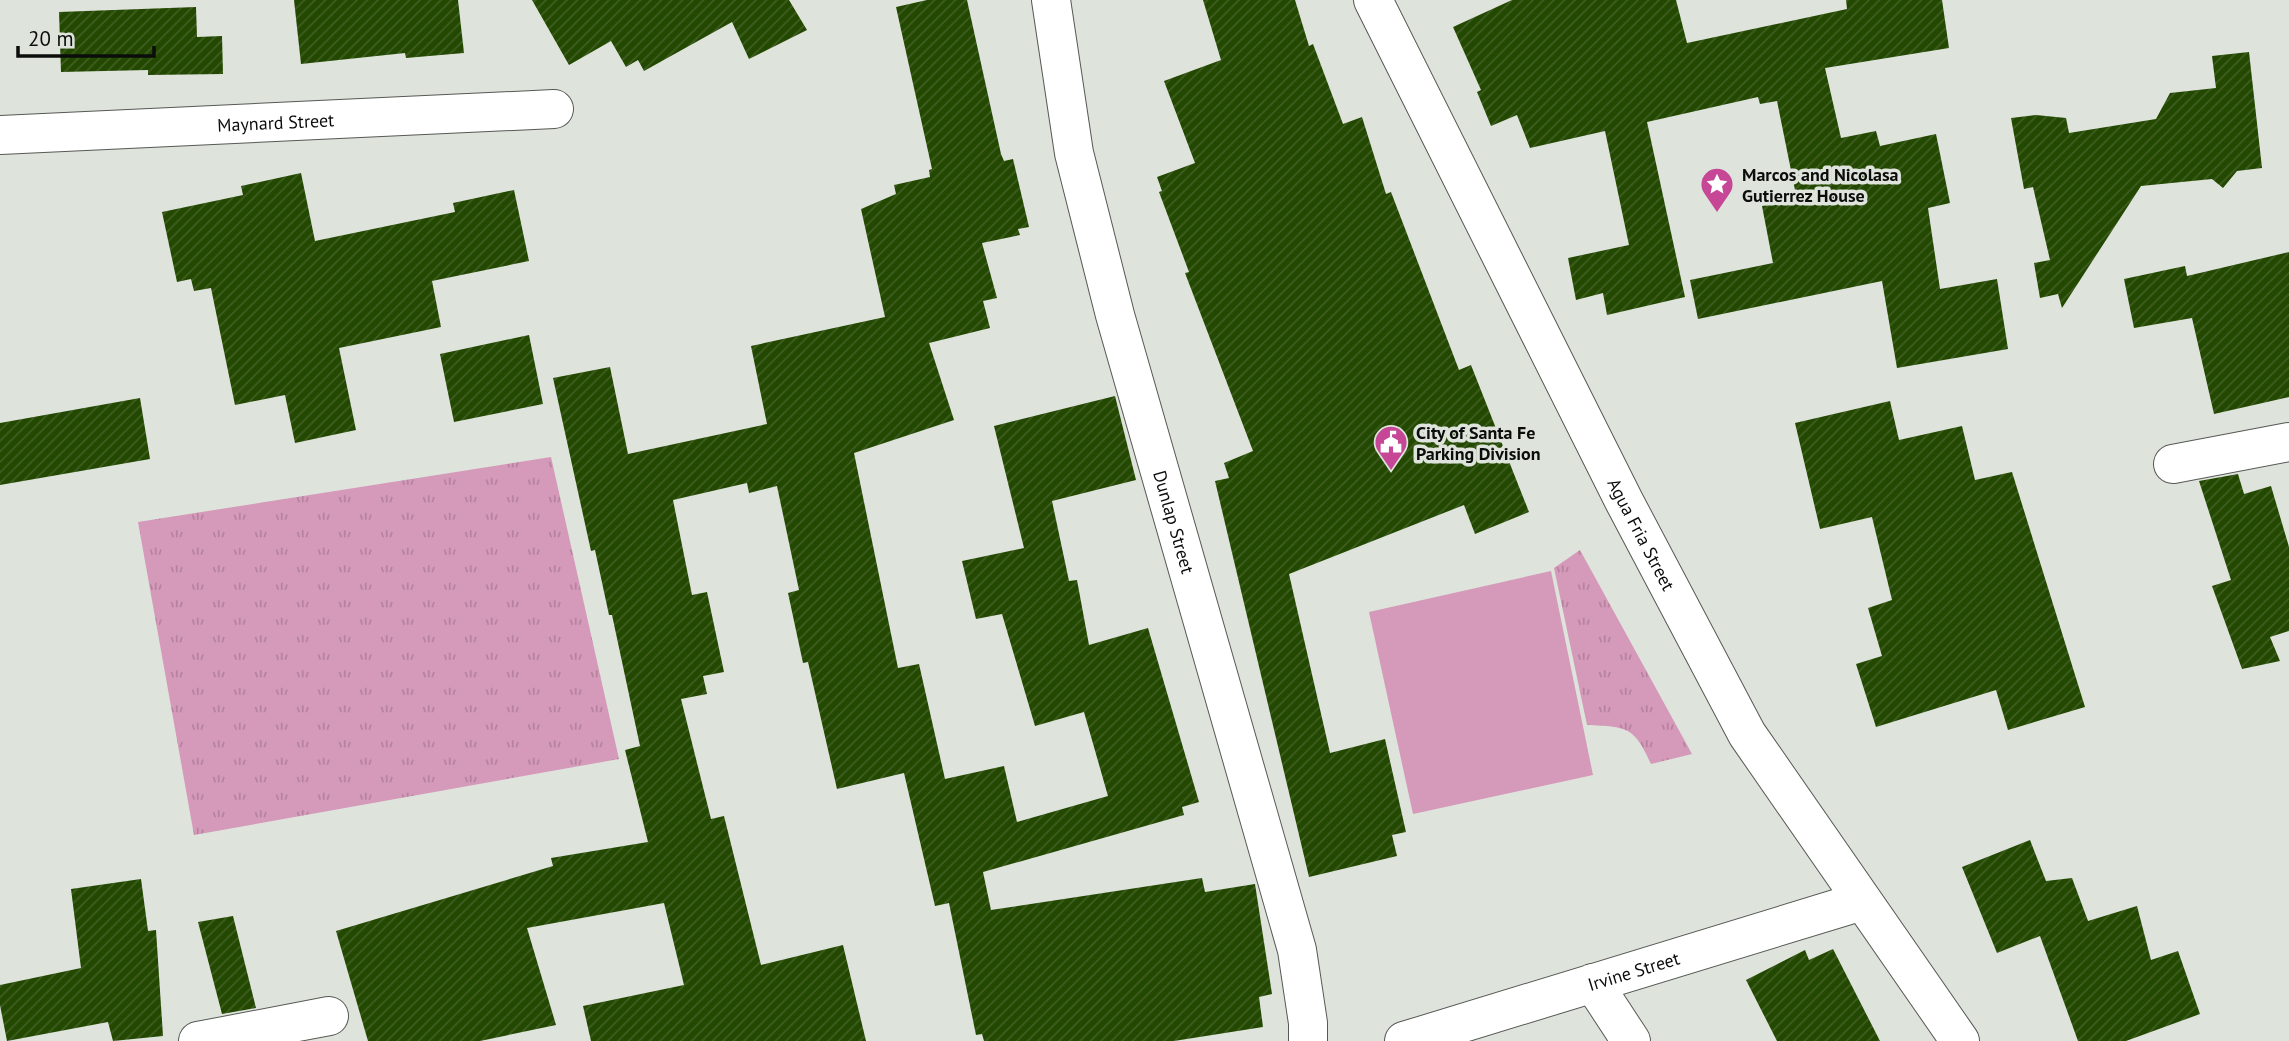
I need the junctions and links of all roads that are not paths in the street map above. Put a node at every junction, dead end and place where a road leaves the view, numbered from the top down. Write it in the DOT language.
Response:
graph roads {
  1 [pos="1051,0"];
  2 [pos="1373,0"];
  3 [pos="554,109"];
  4 [pos="0,134"];
  5 [pos="2289,442"];
  6 [pos="2173,464"];
  7 [pos="1862,901"];
  8 [pos="1593,983"];
  9 [pos="329,1016"];
  10 [pos="198,1041"];
  11 [pos="1308,1041"];
  12 [pos="1404,1041"];
  13 [pos="1631,1041"];
  14 [pos="1960,1041"];
  1 -- 11 [label="street, Dunlap Street"];
  2 -- 7 [label="street, Agua Fria Street"];
  3 -- 4 [label="street, Maynard Street"];
  5 -- 6 [label="street"];
  7 -- 8 [label="street, Irvine Street"];
  7 -- 14 [label="street, Agua Fria Street"];
  8 -- 12 [label="street, Irvine Street"];
  8 -- 13 [label="street"];
  9 -- 10 [label="street"];
}
